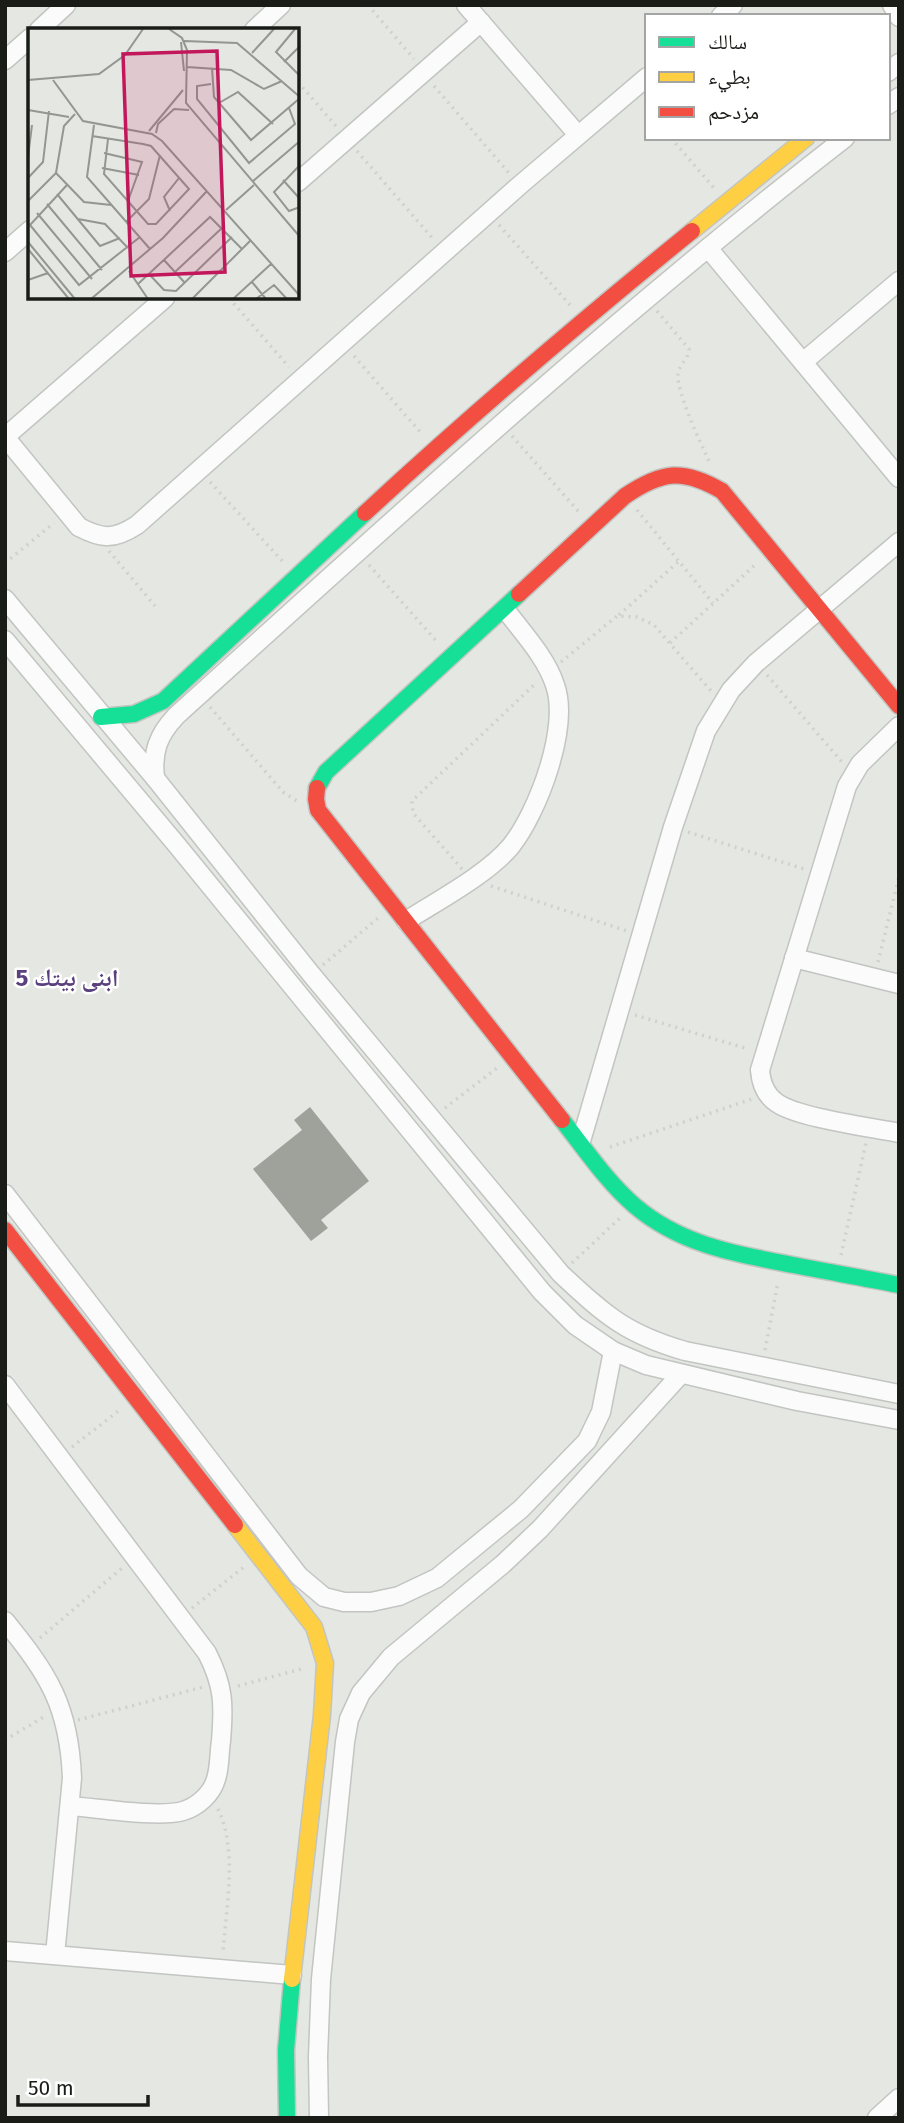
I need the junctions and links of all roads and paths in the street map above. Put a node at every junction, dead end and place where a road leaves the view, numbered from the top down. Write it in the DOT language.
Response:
graph roads {
  1 [pos="66,5"];
  2 [pos="281,5"];
  3 [pos="368,5"];
  4 [pos="466,5"];
  5 [pos="892,5"];
  6 [pos="899,17"];
  7 [pos="481,22"];
  8 [pos="41,28"];
  9 [pos="256,28"];
  10 [pos="28,40"];
  11 [pos="5,60"];
  12 [pos="424,72"];
  13 [pos="645,79"];
  14 [pos="299,83"];
  15 [pos="578,135"];
  16 [pos="347,139"];
  17 [pos="673,140"];
  18 [pos="804,140"];
  19 [pos="809,140"];
  20 [pos="842,140"];
  21 [pos="823,155"];
  22 [pos="299,181"];
  23 [pos="520,185"];
  24 [pos="726,202"];
  25 [pos="489,213"];
  26 [pos="28,232"];
  27 [pos="708,248"];
  28 [pos="5,252"];
  29 [pos="444,253"];
  30 [pos="899,281"];
  31 [pos="164,299"];
  32 [pos="230,299"];
  33 [pos="647,299"];
  34 [pos="583,320"];
  35 [pos="342,343"];
  36 [pos="803,362"];
  37 [pos="301,380"];
  38 [pos="501,423"];
  39 [pos="5,437"];
  40 [pos="437,448"];
  41 [pos="454,464"];
  42 [pos="199,470"];
  43 [pos="899,478"];
  44 [pos="722,491"];
  45 [pos="625,496"];
  46 [pos="67,513"];
  47 [pos="592,527"];
  48 [pos="96,536"];
  49 [pos="899,542"];
  50 [pos="771,550"];
  51 [pos="358,552"];
  52 [pos="678,561"];
  53 [pos="5,563"];
  54 [pos="300,572"];
  55 [pos="319,587"];
  56 [pos="5,599"];
  57 [pos="713,603"];
  58 [pos="155,606"];
  59 [pos="505,608"];
  60 [pos="818,608"];
  61 [pos="617,617"];
  62 [pos="5,640"];
  63 [pos="670,643"];
  64 [pos="451,657"];
  65 [pos="756,663"];
  66 [pos="550,671"];
  67 [pos="200,695"];
  68 [pos="163,701"];
  69 [pos="722,703"];
  70 [pos="899,706"];
  71 [pos="176,716"];
  72 [pos="101,717"];
  73 [pos="899,726"];
  74 [pos="852,774"];
  75 [pos="155,778"];
  76 [pos="318,810"];
  77 [pos="673,827"];
  78 [pos="819,874"];
  79 [pos="899,877"];
  80 [pos="470,879"];
  81 [pos="393,905"];
  82 [pos="406,921"];
  83 [pos="642,936"];
  84 [pos="794,958"];
  85 [pos="311,974"];
  86 [pos="874,978"];
  87 [pos="899,984"];
  88 [pos="620,1010"];
  89 [pos="764,1054"];
  90 [pos="513,1056"];
  91 [pos="767,1094"];
  92 [pos="432,1119"];
  93 [pos="870,1127"];
  94 [pos="899,1133"];
  95 [pos="585,1148"];
  96 [pos="5,1194"];
  97 [pos="635,1205"];
  98 [pos="5,1230"];
  99 [pos="782,1263"];
  100 [pos="561,1274"];
  101 [pos="837,1274"];
  102 [pos="899,1285"];
  103 [pos="613,1351"];
  104 [pos="762,1366"];
  105 [pos="681,1374"];
  106 [pos="899,1394"];
  107 [pos="8,1396"];
  108 [pos="135,1397"];
  109 [pos="899,1420"];
  110 [pos="60,1457"];
  111 [pos="258,1555"];
  112 [pos="134,1557"];
  113 [pos="437,1578"];
  114 [pos="313,1589"];
  115 [pos="458,1600"];
  116 [pos="295,1602"];
  117 [pos="180,1618"];
  118 [pos="5,1621"];
  119 [pos="27,1648"];
  120 [pos="325,1663"];
  121 [pos="221,1686"];
  122 [pos="64,1715"];
  123 [pos="322,1715"];
  124 [pos="349,1719"];
  125 [pos="5,1740"];
  126 [pos="209,1794"];
  127 [pos="70,1806"];
  128 [pos="5,1951"];
  129 [pos="55,1955"];
  130 [pos="222,1969"];
  131 [pos="292,1975"];
  132 [pos="899,2098"];
  133 [pos="287,2118"];
  134 [pos="319,2118"];
  135 [pos="877,2118"];
  1 -- 8 [label="street"];
  2 -- 9 [label="street"];
  3 -- 12 [label="path"];
  4 -- 7 [label="street"];
  5 -- 6 [label="street"];
  7 -- 12 [label="street"];
  7 -- 15 [label="street"];
  10 -- 11 [label="street"];
  12 -- 16 [label="street"];
  12 -- 23 [label="path"];
  13 -- 15 [label="street"];
  14 -- 16 [label="path"];
  15 -- 23 [label="street"];
  16 -- 22 [label="street"];
  16 -- 29 [label="path"];
  17 -- 24 [label="path"];
  18 -- 24 [label="street"];
  19 -- 21 [label="street"];
  20 -- 21 [label="street"];
  21 -- 27 [label="street"];
  23 -- 25 [label="street"];
  24 -- 34 [label="street"];
  25 -- 29 [label="street"];
  25 -- 34 [label="path"];
  26 -- 28 [label="street"];
  27 -- 33 [label="street"];
  27 -- 36 [label="street"];
  29 -- 35 [label="street"];
  30 -- 36 [label="street"];
  31 -- 39 [label="street"];
  32 -- 37 [label="path"];
  33 -- 38 [label="street"];
  33 -- 44 [label="path"];
  34 -- 40 [label="street"];
  35 -- 37 [label="street"];
  35 -- 40 [label="path"];
  36 -- 43 [label="street"];
  37 -- 42 [label="street"];
  38 -- 41 [label="street"];
  38 -- 47 [label="path"];
  39 -- 46 [label="street"];
  40 -- 41 [label="street"];
  40 -- 54 [label="street"];
  41 -- 51 [label="street"];
  42 -- 48 [label="street"];
  42 -- 54 [label="path"];
  44 -- 45 [label="street"];
  44 -- 50 [label="street"];
  45 -- 47 [label="street"];
  45 -- 52 [label="path"];
  46 -- 48 [label="street"];
  46 -- 53 [label="path"];
  47 -- 59 [label="street"];
  48 -- 58 [label="path"];
  49 -- 60 [label="street"];
  50 -- 57 [label="path"];
  50 -- 60 [label="street"];
  51 -- 55 [label="street"];
  51 -- 64 [label="path"];
  52 -- 57 [label="path"];
  52 -- 61 [label="path"];
  54 -- 55 [label="street"];
  54 -- 68 [label="street"];
  55 -- 67 [label="street"];
  56 -- 72 [label="street"];
  57 -- 63 [label="path"];
  59 -- 64 [label="street"];
  59 -- 66 [label="street"];
  60 -- 65 [label="street"];
  60 -- 70 [label="street"];
  61 -- 63 [label="path"];
  61 -- 66 [label="path"];
  62 -- 103 [label="street"];
  63 -- 69 [label="path"];
  64 -- 76 [label="street"];
  65 -- 69 [label="street"];
  65 -- 74 [label="path"];
  66 -- 80 [label="street"];
  66 -- 80 [label="path"];
  67 -- 71 [label="street"];
  67 -- 76 [label="path"];
  68 -- 71 [label="street"];
  68 -- 72 [label="street"];
  69 -- 77 [label="street"];
  71 -- 75 [label="street"];
  72 -- 75 [label="street"];
  73 -- 74 [label="street"];
  74 -- 78 [label="street"];
  75 -- 85 [label="street"];
  76 -- 81 [label="street"];
  77 -- 78 [label="path"];
  77 -- 83 [label="street"];
  78 -- 84 [label="street"];
  79 -- 86 [label="path"];
  80 -- 82 [label="street"];
  80 -- 83 [label="path"];
  81 -- 82 [label="street"];
  81 -- 85 [label="path"];
  82 -- 90 [label="street"];
  83 -- 88 [label="street"];
  84 -- 86 [label="street"];
  84 -- 89 [label="street"];
  85 -- 92 [label="street"];
  86 -- 87 [label="street"];
  88 -- 89 [label="path"];
  88 -- 95 [label="street"];
  89 -- 91 [label="street"];
  90 -- 92 [label="path"];
  90 -- 95 [label="street"];
  91 -- 93 [label="street"];
  91 -- 95 [label="path"];
  92 -- 100 [label="street"];
  93 -- 94 [label="street"];
  93 -- 101 [label="path"];
  95 -- 97 [label="street"];
  96 -- 114 [label="street"];
  97 -- 99 [label="street"];
  97 -- 100 [label="path"];
  98 -- 108 [label="street"];
  99 -- 101 [label="street"];
  99 -- 104 [label="path"];
  100 -- 104 [label="street"];
  101 -- 102 [label="street"];
  103 -- 105 [label="street"];
  103 -- 113 [label="street"];
  104 -- 106 [label="street"];
  105 -- 109 [label="street"];
  105 -- 115 [label="street"];
  107 -- 110 [label="street"];
  108 -- 110 [label="path"];
  108 -- 111 [label="street"];
  110 -- 112 [label="street"];
  111 -- 116 [label="street"];
  111 -- 117 [label="path"];
  112 -- 117 [label="street"];
  112 -- 119 [label="path"];
  113 -- 114 [label="street"];
  113 -- 115 [label="street"];
  114 -- 116 [label="street"];
  115 -- 124 [label="street"];
  116 -- 120 [label="street"];
  117 -- 121 [label="street"];
  118 -- 119 [label="street"];
  119 -- 122 [label="street"];
  120 -- 121 [label="path"];
  120 -- 123 [label="street"];
  121 -- 122 [label="path"];
  121 -- 126 [label="street"];
  122 -- 125 [label="path"];
  122 -- 127 [label="street"];
  123 -- 124 [label="street"];
  123 -- 131 [label="street"];
  124 -- 134 [label="street"];
  126 -- 127 [label="street"];
  126 -- 130 [label="path"];
  127 -- 129 [label="street"];
  128 -- 129 [label="street"];
  129 -- 130 [label="street"];
  130 -- 131 [label="street"];
  131 -- 133 [label="street"];
  132 -- 135 [label="street"];
}
